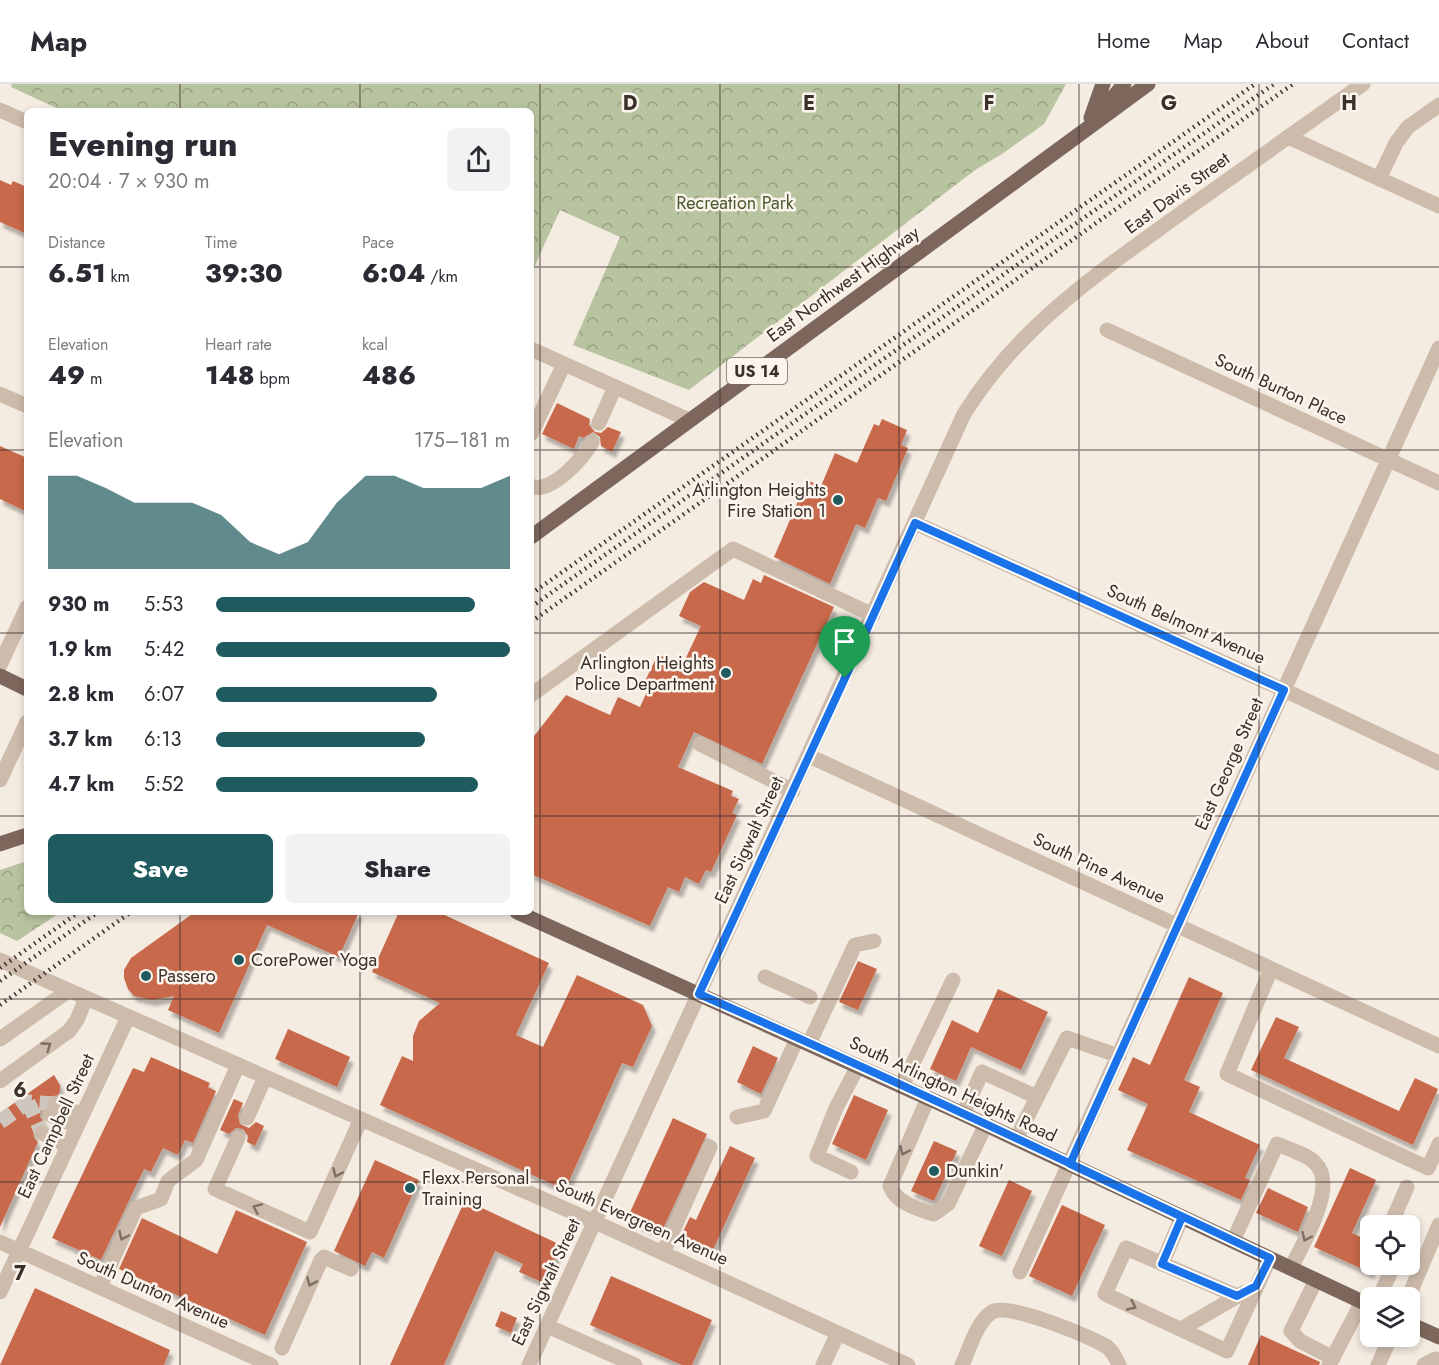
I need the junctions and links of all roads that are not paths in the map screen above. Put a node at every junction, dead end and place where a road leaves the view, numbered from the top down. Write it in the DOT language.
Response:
graph roads {
  1 [pos="1124,84"];
  2 [pos="1148,84"];
  3 [pos="1363,84"];
  4 [pos="1102,85"];
  5 [pos="1439,105"];
  6 [pos="0,110"];
  7 [pos="24,121"];
  8 [pos="1086,132"];
  9 [pos="1288,137"];
  10 [pos="1379,178"];
  11 [pos="1439,206"];
  12 [pos="1107,330"];
  13 [pos="1019,341"];
  14 [pos="1439,348"];
  15 [pos="534,351"];
  16 [pos="564,364"];
  17 [pos="615,387"];
  18 [pos="0,394"];
  19 [pos="24,405"];
  20 [pos="689,420"];
  21 [pos="599,423"];
  22 [pos="534,428"];
  23 [pos="592,442"];
  24 [pos="1388,460"];
  25 [pos="1439,483"];
  26 [pos="534,487"];
  27 [pos="915,523"];
  28 [pos="534,535"];
  29 [pos="24,613"];
  30 [pos="873,615"];
  31 [pos="0,665"];
  32 [pos="0,676"];
  33 [pos="24,688"];
  34 [pos="1284,690"];
  35 [pos="534,693"];
  36 [pos="24,728"];
  37 [pos="700,744"];
  38 [pos="809,756"];
  39 [pos="1439,764"];
  40 [pos="0,780"];
  41 [pos="793,791"];
  42 [pos="24,836"];
  43 [pos="0,844"];
  44 [pos="524,915"];
  45 [pos="1178,926"];
  46 [pos="874,941"];
  47 [pos="0,960"];
  48 [pos="1271,969"];
  49 [pos="765,977"];
  50 [pos="953,980"];
  51 [pos="68,991"];
  52 [pos="699,994"];
  53 [pos="810,997"];
  54 [pos="86,998"];
  55 [pos="128,1017"];
  56 [pos="0,1039"];
  57 [pos="803,1041"];
  58 [pos="1439,1046"];
  59 [pos="1119,1056"];
  60 [pos="238,1065"];
  61 [pos="858,1066"];
  62 [pos="265,1077"];
  63 [pos="0,1080"];
  64 [pos="902,1086"];
  65 [pos="1037,1097"];
  66 [pos="928,1098"];
  67 [pos="963,1114"];
  68 [pos="737,1117"];
  69 [pos="247,1118"];
  70 [pos="361,1119"];
  71 [pos="986,1124"];
  72 [pos="75,1131"];
  73 [pos="238,1138"];
  74 [pos="1016,1138"];
  75 [pos="1439,1144"];
  76 [pos="710,1147"];
  77 [pos="1070,1164"];
  78 [pos="851,1172"];
  79 [pos="1407,1187"];
  80 [pos="1395,1215"];
  81 [pos="1182,1217"];
  82 [pos="595,1222"];
  83 [pos="1439,1225"];
  84 [pos="1233,1241"];
  85 [pos="0,1242"];
  86 [pos="19,1251"];
  87 [pos="663,1253"];
  88 [pos="1270,1258"];
  89 [pos="1432,1259"];
  90 [pos="1162,1264"];
  91 [pos="1291,1268"];
  92 [pos="351,1269"];
  93 [pos="1020,1272"];
  94 [pos="1316,1280"];
  95 [pos="1256,1286"];
  96 [pos="100,1287"];
  97 [pos="1415,1287"];
  98 [pos="0,1292"];
  99 [pos="1237,1296"];
  100 [pos="1360,1301"];
  101 [pos="1360,1315"];
  102 [pos="547,1326"];
  103 [pos="1420,1328"];
  104 [pos="1181,1329"];
  105 [pos="838,1333"];
  106 [pos="1439,1337"];
  107 [pos="1388,1347"];
  108 [pos="282,1348"];
  109 [pos="1331,1361"];
  110 [pos="1384,1363"];
  111 [pos="264,1364"];
  112 [pos="530,1365"];
  113 [pos="635,1365"];
  114 [pos="823,1365"];
  115 [pos="908,1365"];
  116 [pos="963,1365"];
  117 [pos="1119,1365"];
  1 -- 8 [label="main road"];
  2 -- 8 [label="main road, East Northwest Highway / US 14"];
  3 -- 9 [label="street, East Davis Street"];
  4 -- 8 [label="main road"];
  5 -- 10 [label="street"];
  6 -- 7 [label="street"];
  8 -- 20 [label="main road, East Northwest Highway / US 14"];
  9 -- 10 [label="street"];
  9 -- 13 [label="street, East Davis Street"];
  10 -- 11 [label="street"];
  12 -- 24 [label="street, South Burton Place"];
  13 -- 27 [label="street, East Sigwalt Street"];
  14 -- 24 [label="street, East George Street"];
  15 -- 16 [label="street"];
  16 -- 17 [label="street"];
  16 -- 22 [label="street"];
  17 -- 20 [label="street"];
  17 -- 21 [label="street"];
  18 -- 19 [label="street"];
  20 -- 28 [label="main road, East Northwest Highway / US 14"];
  23 -- 26 [label="street"];
  24 -- 25 [label="street, South Burton Place"];
  24 -- 34 [label="street, East George Street"];
  27 -- 30 [label="street, East Sigwalt Street"];
  27 -- 34 [label="street, South Belmont Avenue"];
  29 -- 31 [label="street"];
  30 -- 35 [label="street"];
  30 -- 38 [label="street, East Sigwalt Street"];
  32 -- 33 [label="main road"];
  34 -- 39 [label="street, South Belmont Avenue"];
  34 -- 45 [label="street, East George Street"];
  36 -- 40 [label="street"];
  37 -- 41 [label="street"];
  38 -- 41 [label="street, East Sigwalt Street"];
  38 -- 45 [label="street, South Pine Avenue"];
  41 -- 52 [label="street, East Sigwalt Street"];
  42 -- 43 [label="main road"];
  44 -- 52 [label="main road, South Arlington Heights Road"];
  45 -- 48 [label="street, South Pine Avenue"];
  45 -- 59 [label="street, East George Street"];
  46 -- 57 [label="street"];
  47 -- 51 [label="street, South Evergreen Avenue"];
  48 -- 58 [label="street, South Pine Avenue"];
  48 -- 75 [label="street"];
  49 -- 53 [label="street"];
  50 -- 64 [label="street"];
  51 -- 54 [label="street, South Evergreen Avenue"];
  51 -- 56 [label="street"];
  52 -- 57 [label="main road, South Arlington Heights Road"];
  52 -- 82 [label="street, East Sigwalt Street"];
  54 -- 55 [label="street, South Evergreen Avenue"];
  63 -- 54 [label="street, one-way"];
  55 -- 60 [label="street, South Evergreen Avenue"];
  55 -- 72 [label="street, East Campbell Street"];
  57 -- 61 [label="main road, South Arlington Heights Road"];
  57 -- 68 [label="street"];
  59 -- 65 [label="street"];
  59 -- 77 [label="street, East George Street"];
  60 -- 62 [label="street, South Evergreen Avenue"];
  60 -- 96 [label="street, one-way"];
  61 -- 64 [label="main road, South Arlington Heights Road"];
  61 -- 78 [label="street"];
  62 -- 69 [label="street"];
  62 -- 70 [label="street, South Evergreen Avenue"];
  64 -- 66 [label="main road, South Arlington Heights Road"];
  65 -- 67 [label="street"];
  65 -- 74 [label="street"];
  66 -- 67 [label="main road, South Arlington Heights Road"];
  66 -- 71 [label="street, one-way"];
  67 -- 71 [label="main road, South Arlington Heights Road"];
  70 -- 73 [label="street, one-way"];
  70 -- 82 [label="street, South Evergreen Avenue"];
  71 -- 74 [label="main road, South Arlington Heights Road"];
  72 -- 72 [label="street"];
  72 -- 86 [label="street, East Campbell Street"];
  74 -- 77 [label="main road, South Arlington Heights Road"];
  76 -- 87 [label="street"];
  77 -- 81 [label="main road, South Arlington Heights Road"];
  77 -- 93 [label="street, East George Street"];
  79 -- 80 [label="street"];
  81 -- 84 [label="main road, South Arlington Heights Road"];
  81 -- 90 [label="street"];
  82 -- 87 [label="street, South Evergreen Avenue"];
  82 -- 102 [label="street, East Sigwalt Street"];
  83 -- 89 [label="street"];
  84 -- 88 [label="main road, South Arlington Heights Road"];
  84 -- 91 [label="street, one-way"];
  85 -- 86 [label="street, South Dunton Avenue"];
  86 -- 96 [label="street, South Dunton Avenue"];
  86 -- 98 [label="street, East Campbell Street"];
  87 -- 105 [label="street, South Evergreen Avenue"];
  88 -- 91 [label="main road, South Arlington Heights Road"];
  88 -- 95 [label="street"];
  89 -- 97 [label="street"];
  90 -- 99 [label="street"];
  90 -- 104 [label="street, one-way"];
  91 -- 94 [label="main road, South Arlington Heights Road"];
  92 -- 108 [label="street, one-way"];
  94 -- 100 [label="main road, South Arlington Heights Road"];
  94 -- 109 [label="street"];
  95 -- 99 [label="street"];
  95 -- 104 [label="street"];
  96 -- 111 [label="street, South Dunton Avenue"];
  99 -- 104 [label="street"];
  101 -- 109 [label="street"];
  102 -- 112 [label="street, East Sigwalt Street"];
  102 -- 113 [label="street"];
  103 -- 106 [label="main road"];
  105 -- 114 [label="street"];
  105 -- 115 [label="street, South Evergreen Avenue"];
  107 -- 110 [label="street"];
  116 -- 117 [label="street"];
}
